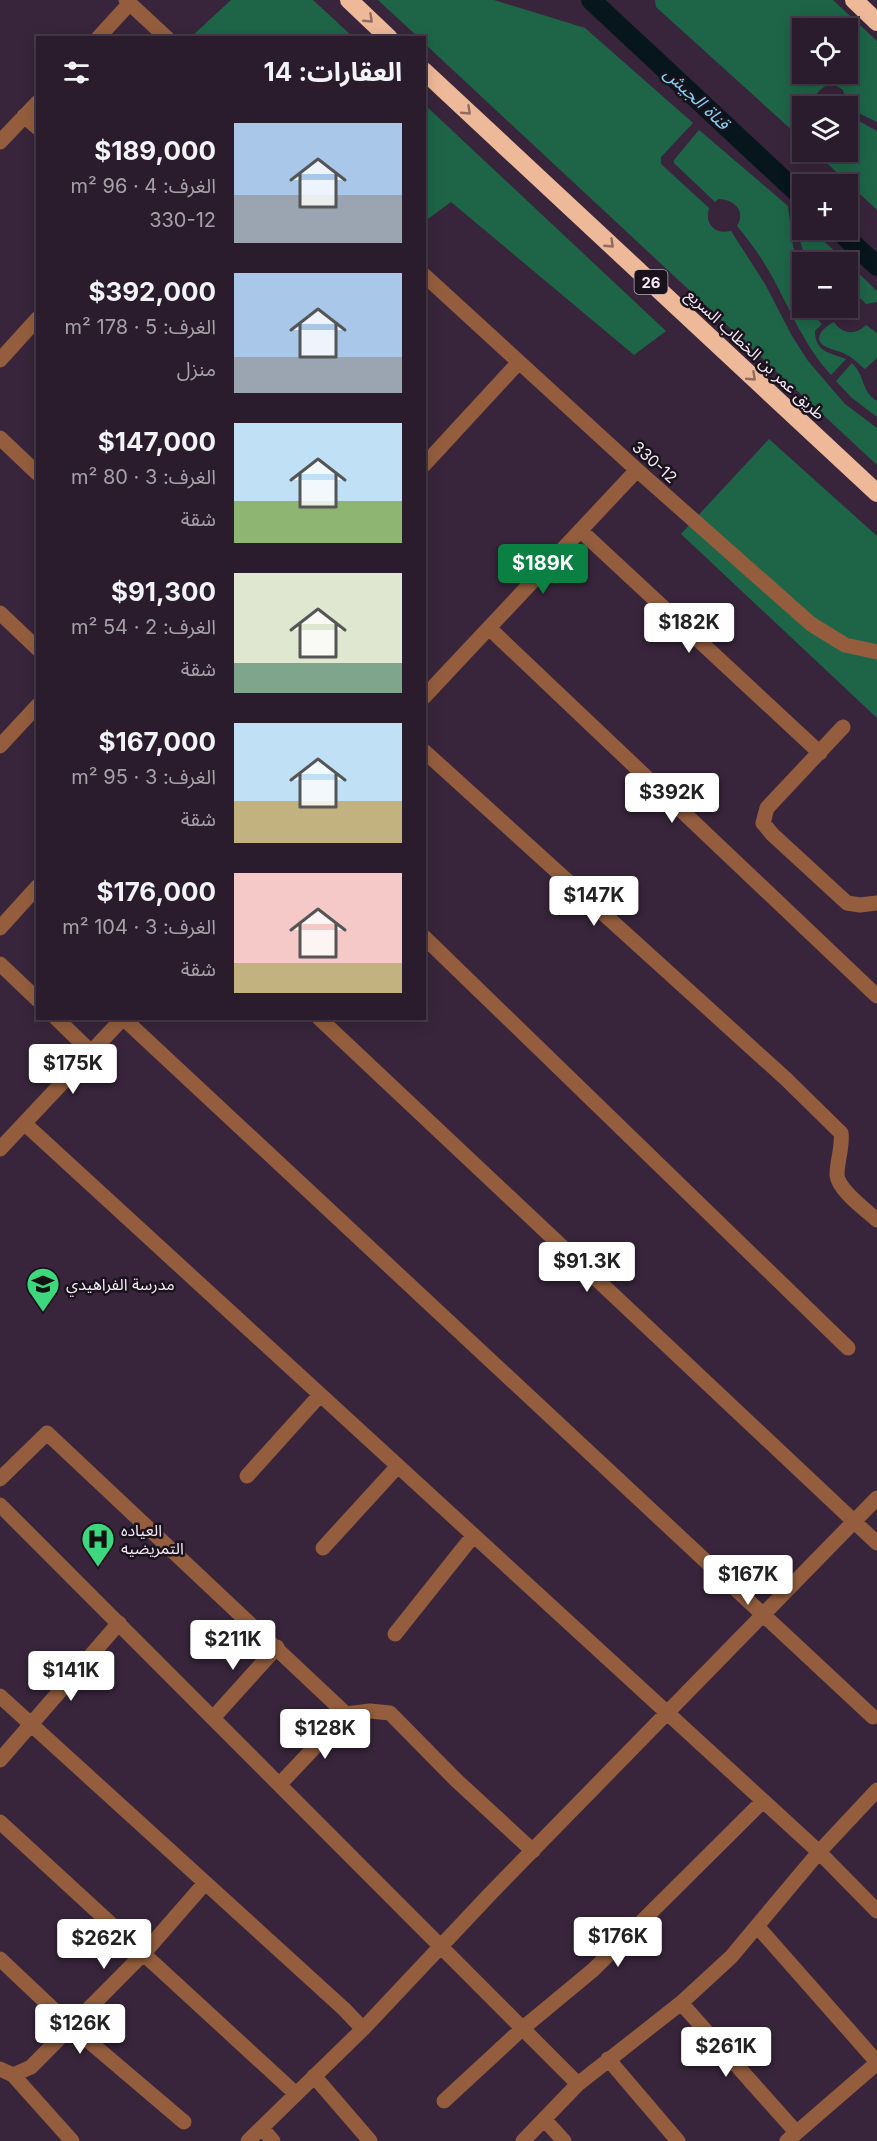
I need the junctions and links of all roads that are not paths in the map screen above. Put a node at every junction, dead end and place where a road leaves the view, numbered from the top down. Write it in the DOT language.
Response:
graph roads {
  1 [pos="349,0"];
  2 [pos="854,0"];
  3 [pos="128,2"];
  4 [pos="877,22"];
  5 [pos="100,36"];
  6 [pos="165,36"];
  7 [pos="387,36"];
  8 [pos="426,73"];
  9 [pos="36,104"];
  10 [pos="24,116"];
  11 [pos="36,126"];
  12 [pos="0,142"];
  13 [pos="426,276"];
  14 [pos="36,320"];
  15 [pos="0,360"];
  16 [pos="519,362"];
  17 [pos="0,438"];
  18 [pos="426,463"];
  19 [pos="637,470"];
  20 [pos="36,472"];
  21 [pos="877,493"];
  22 [pos="581,531"];
  23 [pos="0,613"];
  24 [pos="489,628"];
  25 [pos="36,647"];
  26 [pos="877,652"];
  27 [pos="426,695"];
  28 [pos="36,707"];
  29 [pos="843,727"];
  30 [pos="0,746"];
  31 [pos="426,753"];
  32 [pos="820,753"];
  33 [pos="36,888"];
  34 [pos="877,903"];
  35 [pos="0,928"];
  36 [pos="426,939"];
  37 [pos="0,964"];
  38 [pos="877,996"];
  39 [pos="36,998"];
  40 [pos="58,1020"];
  41 [pos="121,1020"];
  42 [pos="125,1020"];
  43 [pos="321,1020"];
  44 [pos="91,1052"];
  45 [pos="24,1123"];
  46 [pos="0,1149"];
  47 [pos="877,1220"];
  48 [pos="848,1348"];
  49 [pos="320,1395"];
  50 [pos="397,1467"];
  51 [pos="247,1476"];
  52 [pos="0,1479"];
  53 [pos="877,1498"];
  54 [pos="0,1505"];
  55 [pos="853,1521"];
  56 [pos="473,1536"];
  57 [pos="877,1543"];
  58 [pos="323,1548"];
  59 [pos="763,1614"];
  60 [pos="118,1623"];
  61 [pos="395,1634"];
  62 [pos="277,1647"];
  63 [pos="0,1696"];
  64 [pos="346,1714"];
  65 [pos="667,1715"];
  66 [pos="873,1717"];
  67 [pos="213,1718"];
  68 [pos="31,1724"];
  69 [pos="0,1760"];
  70 [pos="280,1784"];
  71 [pos="877,1790"];
  72 [pos="762,1802"];
  73 [pos="0,1822"];
  74 [pos="533,1851"];
  75 [pos="819,1852"];
  76 [pos="205,1883"];
  77 [pos="877,1911"];
  78 [pos="758,1926"];
  79 [pos="441,1946"];
  80 [pos="144,1953"];
  81 [pos="0,1959"];
  82 [pos="681,2002"];
  83 [pos="72,2026"];
  84 [pos="523,2028"];
  85 [pos="363,2029"];
  86 [pos="608,2059"];
  87 [pos="877,2062"];
  88 [pos="7,2072"];
  89 [pos="314,2076"];
  90 [pos="578,2084"];
  91 [pos="296,2094"];
  92 [pos="444,2101"];
  93 [pos="544,2119"];
  94 [pos="184,2122"];
  95 [pos="262,2128"];
  96 [pos="792,2137"];
  97 [pos="72,2141"];
  98 [pos="248,2141"];
  99 [pos="273,2141"];
  100 [pos="370,2141"];
  101 [pos="523,2141"];
  102 [pos="564,2141"];
  103 [pos="678,2141"];
  1 -- 7 [label="highway, one-way"];
  2 -- 4 [label="highway"];
  3 -- 5 [label="street"];
  3 -- 6 [label="street"];
  8 -- 21 [label="highway, طريق عمر بن الخطاب السريع / 26, one-way"];
  9 -- 10 [label="street"];
  10 -- 11 [label="street"];
  10 -- 12 [label="street"];
  13 -- 16 [label="street, 330-12"];
  14 -- 15 [label="street"];
  16 -- 18 [label="street"];
  16 -- 19 [label="street, 330-12"];
  17 -- 20 [label="street"];
  19 -- 22 [label="street"];
  19 -- 26 [label="street, 330-12"];
  22 -- 24 [label="street"];
  22 -- 32 [label="street"];
  23 -- 25 [label="street"];
  24 -- 27 [label="street"];
  24 -- 38 [label="street"];
  28 -- 30 [label="street"];
  29 -- 32 [label="street"];
  31 -- 47 [label="street"];
  32 -- 34 [label="street"];
  33 -- 35 [label="street"];
  36 -- 48 [label="street"];
  37 -- 39 [label="street"];
  40 -- 44 [label="street"];
  41 -- 44 [label="street"];
  42 -- 59 [label="street"];
  43 -- 55 [label="street"];
  44 -- 45 [label="street"];
  45 -- 46 [label="street"];
  45 -- 49 [label="street"];
  49 -- 50 [label="street"];
  49 -- 51 [label="street"];
  50 -- 56 [label="street"];
  50 -- 58 [label="street"];
  52 -- 62 [label="street"];
  53 -- 55 [label="street"];
  54 -- 60 [label="street"];
  55 -- 57 [label="street"];
  55 -- 59 [label="street"];
  56 -- 61 [label="street"];
  56 -- 65 [label="street"];
  59 -- 65 [label="street"];
  59 -- 66 [label="street"];
  60 -- 67 [label="street"];
  60 -- 68 [label="street"];
  62 -- 64 [label="street"];
  62 -- 67 [label="street"];
  63 -- 68 [label="street"];
  64 -- 70 [label="street"];
  64 -- 74 [label="street"];
  65 -- 72 [label="street"];
  65 -- 74 [label="street"];
  67 -- 70 [label="street"];
  68 -- 69 [label="street"];
  68 -- 76 [label="street"];
  70 -- 79 [label="street"];
  71 -- 75 [label="street"];
  72 -- 75 [label="street"];
  72 -- 84 [label="street"];
  73 -- 80 [label="street"];
  74 -- 79 [label="street"];
  75 -- 77 [label="street"];
  75 -- 78 [label="street"];
  76 -- 80 [label="street"];
  76 -- 85 [label="street"];
  78 -- 82 [label="street"];
  78 -- 87 [label="street"];
  79 -- 84 [label="street"];
  79 -- 85 [label="street"];
  80 -- 83 [label="street"];
  80 -- 91 [label="street"];
  81 -- 83 [label="street"];
  82 -- 86 [label="street"];
  82 -- 96 [label="street"];
  83 -- 88 [label="street"];
  83 -- 94 [label="street"];
  84 -- 90 [label="street"];
  84 -- 92 [label="street"];
  85 -- 89 [label="street"];
  86 -- 90 [label="street"];
  86 -- 103 [label="street"];
  87 -- 96 [label="street"];
  88 -- 97 [label="street"];
  89 -- 91 [label="street"];
  89 -- 100 [label="street"];
  90 -- 93 [label="street"];
  91 -- 95 [label="street"];
  93 -- 101 [label="street"];
  93 -- 102 [label="street"];
  95 -- 98 [label="street"];
  95 -- 99 [label="street"];
}
